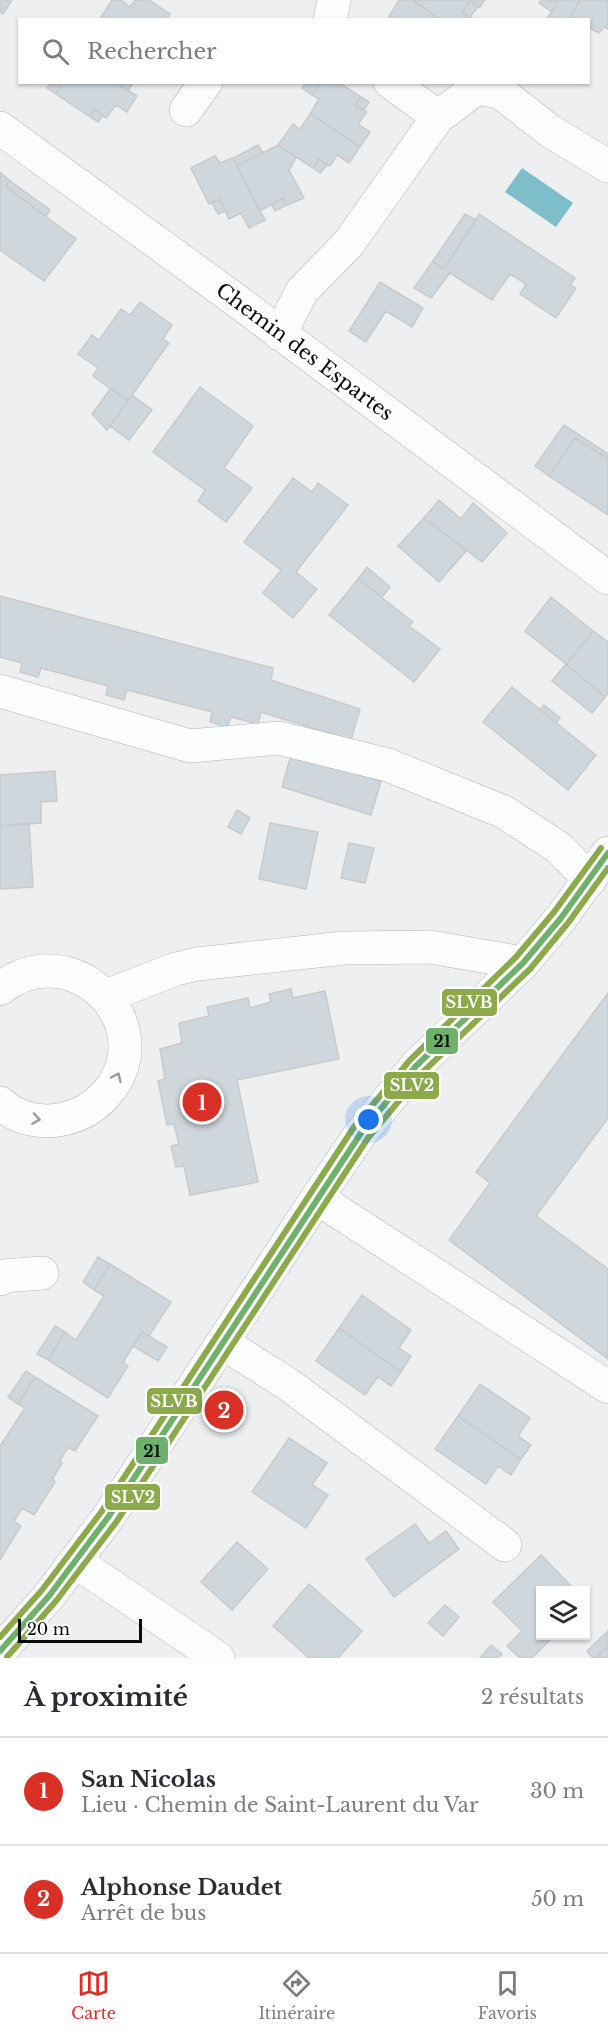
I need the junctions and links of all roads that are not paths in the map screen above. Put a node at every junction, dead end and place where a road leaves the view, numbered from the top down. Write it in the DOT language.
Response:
graph roads {
  1 [pos="334,0"];
  2 [pos="330,18"];
  3 [pos="205,84"];
  4 [pos="393,84"];
  5 [pos="186,110"];
  6 [pos="438,117"];
  7 [pos="0,128"];
  8 [pos="608,166"];
  9 [pos="280,334"];
  10 [pos="608,578"];
  11 [pos="0,691"];
  12 [pos="599,867"];
  13 [pos="523,963"];
  14 [pos="0,989"];
  15 [pos="106,996"];
  16 [pos="0,1103"];
  17 [pos="317,1198"];
  18 [pos="42,1273"];
  19 [pos="0,1279"];
  20 [pos="223,1343"];
  21 [pos="608,1387"];
  22 [pos="504,1545"];
  23 [pos="76,1562"];
  24 [pos="0,1651"];
  25 [pos="218,1658"];
  1 -- 2 [label="street"];
  3 -- 5 [label="street"];
  4 -- 6 [label="street"];
  6 -- 8 [label="street"];
  6 -- 9 [label="street"];
  7 -- 9 [label="street, Chemin des Espartes"];
  9 -- 10 [label="street, Chemin des Espartes"];
  11 -- 12 [label="street"];
  12 -- 13 [label="street"];
  13 -- 15 [label="street"];
  13 -- 17 [label="street"];
  14 -- 15 [label="street"];
  16 -- 15 [label="street, one-way"];
  17 -- 20 [label="street"];
  17 -- 21 [label="street"];
  18 -- 19 [label="street"];
  20 -- 22 [label="street"];
  20 -- 23 [label="street"];
  23 -- 24 [label="street"];
  23 -- 25 [label="street"];
}
